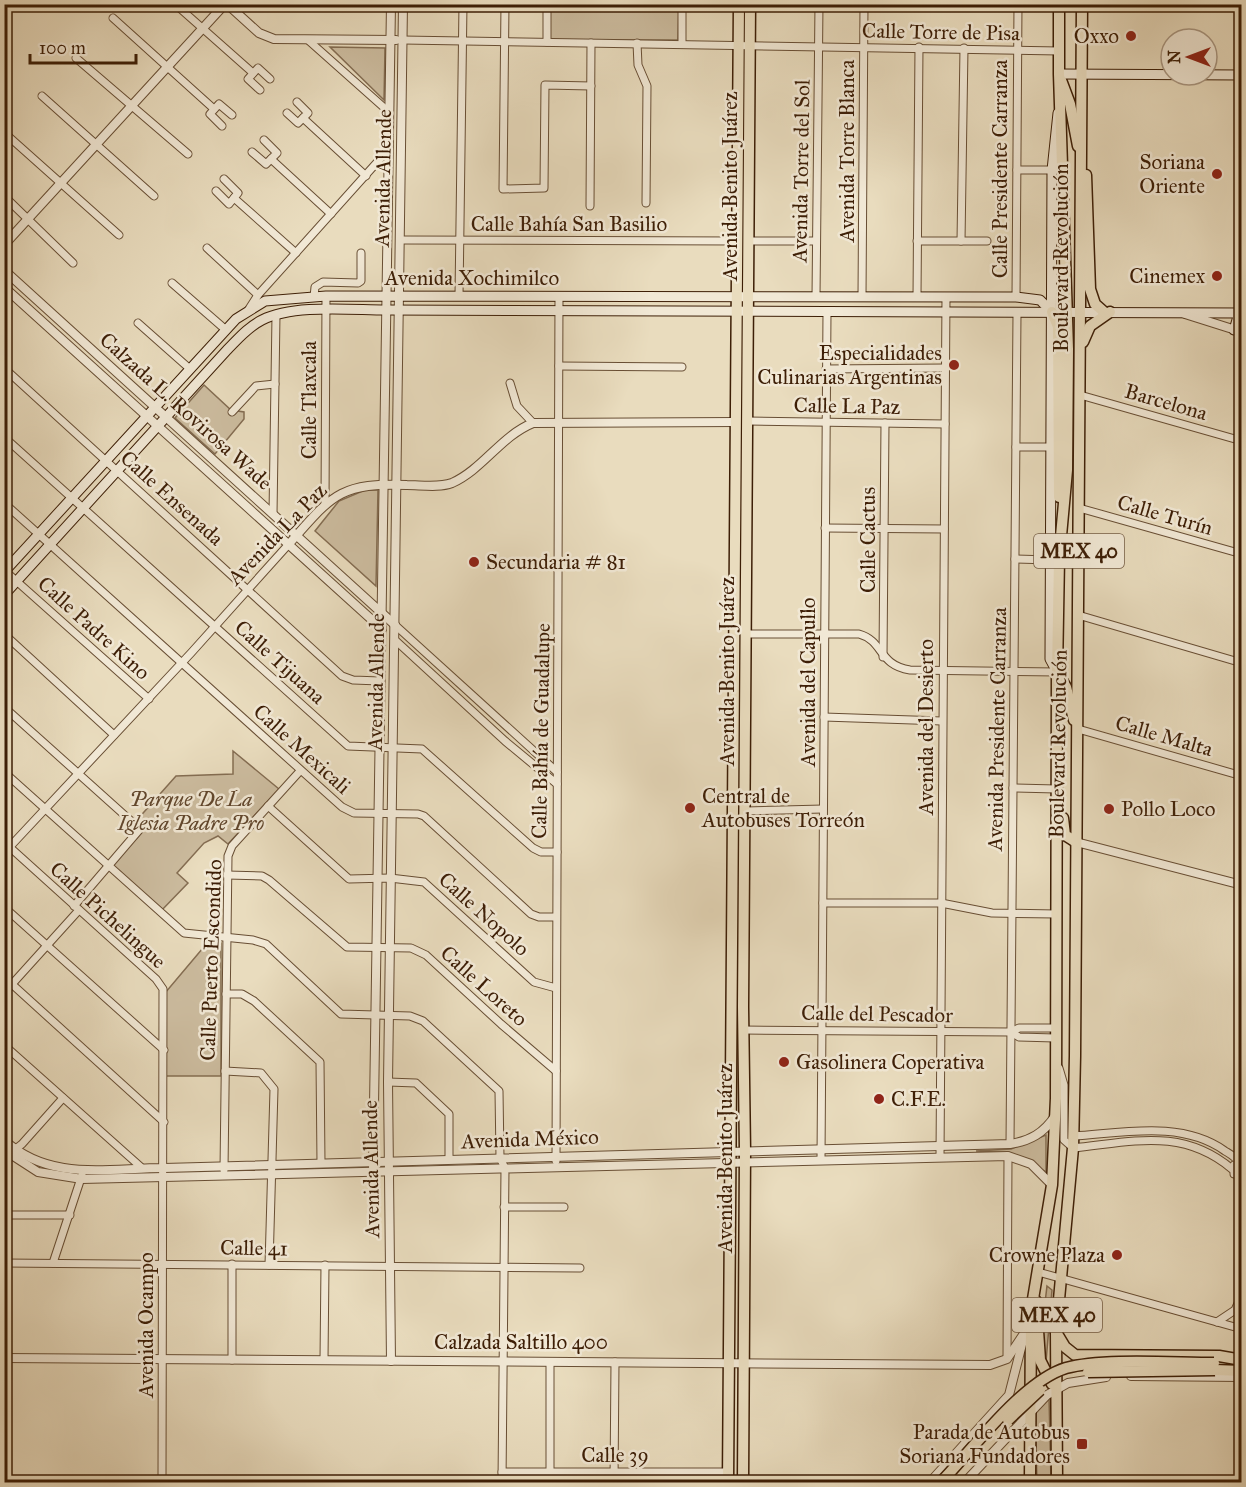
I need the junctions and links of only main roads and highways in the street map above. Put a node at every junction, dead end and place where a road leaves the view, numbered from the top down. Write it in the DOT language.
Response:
graph roads {
  1 [pos="739,4"];
  2 [pos="750,4"];
  3 [pos="1059,4"];
  4 [pos="1082,4"];
  5 [pos="744,45"];
  6 [pos="1059,74"];
  7 [pos="1083,74"];
  8 [pos="1242,75"];
  9 [pos="1060,105"];
  10 [pos="1081,157"];
  11 [pos="743,241"];
  12 [pos="737,296"];
  13 [pos="749,296"];
  14 [pos="737,311"];
  15 [pos="749,312"];
  16 [pos="1052,312"];
  17 [pos="1066,312"];
  18 [pos="1081,312"];
  19 [pos="1107,312"];
  20 [pos="1240,313"];
  21 [pos="1238,331"];
  22 [pos="1081,348"];
  23 [pos="1055,447"];
  24 [pos="1064,514"];
  25 [pos="734,564"];
  26 [pos="747,564"];
  27 [pos="5,571"];
  28 [pos="1079,571"];
  29 [pos="4,595"];
  30 [pos="1057,672"];
  31 [pos="1078,729"];
  32 [pos="733,750"];
  33 [pos="1056,789"];
  34 [pos="746,811"];
  35 [pos="732,817"];
  36 [pos="1076,842"];
  37 [pos="731,989"];
  38 [pos="743,1007"];
  39 [pos="1035,1292"];
  40 [pos="1056,1332"];
  41 [pos="1107,1354"];
  42 [pos="1091,1355"];
  43 [pos="1242,1361"];
  44 [pos="1214,1366"];
  45 [pos="1242,1371"];
  46 [pos="1104,1377"];
  47 [pos="1089,1378"];
  48 [pos="1054,1390"];
  49 [pos="728,1477"];
  50 [pos="743,1482"];
  51 [pos="941,1482"];
  52 [pos="951,1482"];
  53 [pos="1030,1482"];
  54 [pos="1058,1482"];
  1 -- 5 [label="main road, Avenida Benito Juárez"];
  2 -- 5 [label="main road, Avenida Benito Juárez"];
  3 -- 6 [label="main road, MEX 40"];
  4 -- 7 [label="main road, Boulevard Revolución / MEX 40"];
  5 -- 11 [label="main road, Avenida Benito Juárez"];
  6 -- 7 [label="main road"];
  6 -- 9 [label="main road, MEX 40"];
  6 -- 10 [label="main road"];
  7 -- 8 [label="main road"];
  7 -- 10 [label="main road, Boulevard Revolución / MEX 40"];
  9 -- 16 [label="main road"];
  9 -- 17 [label="main road, MEX 40"];
  10 -- 18 [label="main road, Boulevard Revolución / MEX 40"];
  10 -- 19 [label="main road"];
  11 -- 12 [label="main road, Avenida Benito Juárez"];
  11 -- 13 [label="main road, Avenida Benito Juárez"];
  12 -- 13 [label="main road, Avenida Xochimilco"];
  12 -- 14 [label="main road, Avenida Benito Juárez"];
  12 -- 27 [label="main road, Avenida Xochimilco"];
  13 -- 15 [label="main road, Avenida Benito Juárez"];
  13 -- 16 [label="main road, Avenida Xochimilco"];
  14 -- 15 [label="main road, Avenida Xochimilco"];
  14 -- 25 [label="main road, Avenida Benito Juárez"];
  14 -- 29 [label="main road, Avenida Xochimilco"];
  15 -- 16 [label="main road, Avenida Xochimilco"];
  15 -- 26 [label="main road, Avenida Benito Juárez"];
  16 -- 17 [label="main road, Avenida Xochimilco"];
  16 -- 23 [label="main road"];
  17 -- 18 [label="main road, Avenida Xochimilco"];
  17 -- 24 [label="main road, MEX 40"];
  18 -- 19 [label="main road, Avenida Xochimilco"];
  18 -- 22 [label="main road, Boulevard Revolución / MEX 40"];
  19 -- 20 [label="main road, Avenida Xochimilco"];
  19 -- 22 [label="main road"];
  20 -- 21 [label="main road"];
  22 -- 28 [label="main road, Boulevard Revolución / MEX 40"];
  23 -- 24 [label="main road"];
  23 -- 30 [label="main road"];
  24 -- 28 [label="main road"];
  24 -- 30 [label="main road, MEX 40"];
  25 -- 26 [label="main road"];
  25 -- 32 [label="main road, Avenida Benito Juárez"];
  26 -- 34 [label="main road, Avenida Benito Juárez"];
  28 -- 31 [label="main road, Boulevard Revolución / MEX 40"];
  30 -- 31 [label="main road"];
  30 -- 33 [label="main road, MEX 40"];
  31 -- 36 [label="main road, Boulevard Revolución / MEX 40"];
  32 -- 34 [label="main road"];
  32 -- 35 [label="main road, Avenida Benito Juárez"];
  33 -- 36 [label="main road"];
  33 -- 39 [label="main road, MEX 40"];
  34 -- 35 [label="main road"];
  34 -- 38 [label="main road, Avenida Benito Juárez"];
  35 -- 37 [label="main road, Avenida Benito Juárez"];
  36 -- 40 [label="main road, Boulevard Revolución / MEX 40"];
  37 -- 38 [label="main road"];
  37 -- 49 [label="main road, Avenida Benito Juárez"];
  38 -- 50 [label="main road, Avenida Benito Juárez"];
  39 -- 48 [label="main road"];
  39 -- 53 [label="main road, MEX 40"];
  40 -- 42 [label="main road"];
  40 -- 48 [label="main road, Boulevard Revolución / MEX 40"];
  41 -- 42 [label="main road"];
  41 -- 43 [label="main road"];
  41 -- 46 [label="main road"];
  42 -- 47 [label="main road"];
  43 -- 44 [label="main road"];
  44 -- 45 [label="main road"];
  44 -- 51 [label="main road, bridge"];
  44 -- 52 [label="main road, bridge"];
  48 -- 54 [label="main road, Boulevard Revolución / MEX 40"];
}
